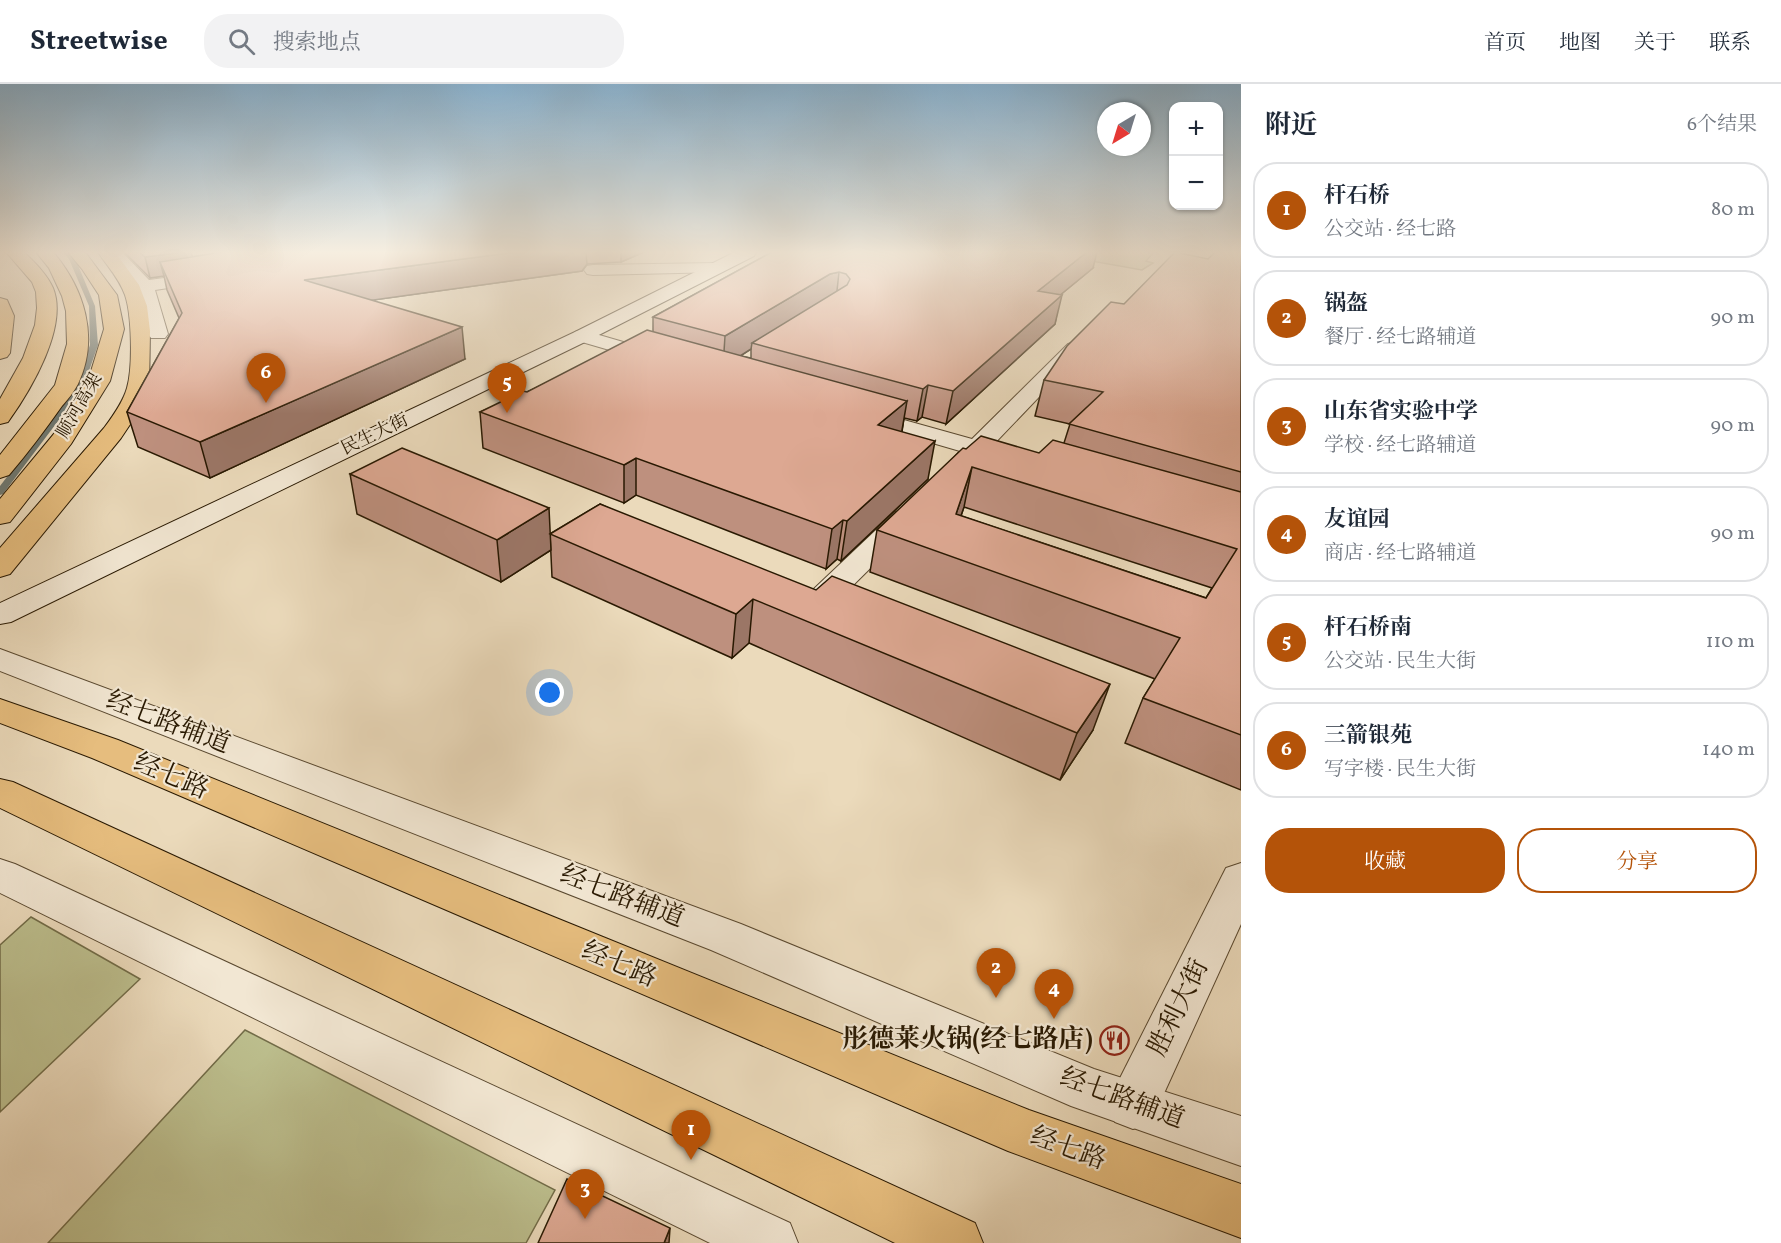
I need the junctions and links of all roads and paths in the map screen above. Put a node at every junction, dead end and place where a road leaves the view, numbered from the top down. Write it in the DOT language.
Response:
graph roads {
  1 [pos="1,306"];
  2 [pos="46,306"];
  3 [pos="75,306"];
  4 [pos="110,306"];
  5 [pos="138,306"];
  6 [pos="150,306"];
  7 [pos="641,306"];
  8 [pos="1092,331"];
  9 [pos="158,334"];
  10 [pos="582,336"];
  11 [pos="0,353"];
  12 [pos="681,364"];
  13 [pos="840,409"];
  14 [pos="0,417"];
  15 [pos="977,448"];
  16 [pos="1035,465"];
  17 [pos="0,470"];
  18 [pos="0,516"];
  19 [pos="0,568"];
  20 [pos="0,615"];
  21 [pos="805,615"];
  22 [pos="0,659"];
  23 [pos="0,710"];
  24 [pos="0,792"];
  25 [pos="0,875"];
  26 [pos="1241,879"];
  27 [pos="1133,1105"];
  28 [pos="1241,1141"];
  29 [pos="1241,1211"];
  30 [pos="770,1243"];
  31 [pos="955,1243"];
  1 -- 11 [label="main road"];
  2 -- 14 [label="main road"];
  3 -- 17 [label="main road, 顺河高架"];
  4 -- 18 [label="main road, 顺河高架"];
  5 -- 19 [label="main road"];
  6 -- 9 [label="street"];
  7 -- 10 [label="street, 民生大街"];
  8 -- 15 [label="street"];
  10 -- 12 [label="street"];
  10 -- 20 [label="street, 民生大街"];
  13 -- 15 [label="street"];
  15 -- 16 [label="street"];
  15 -- 21 [label="street"];
  22 -- 27 [label="street, 经七路辅道"];
  23 -- 29 [label="main road, 经七路"];
  24 -- 31 [label="main road"];
  25 -- 30 [label="street"];
  26 -- 27 [label="street, 胜利大街"];
  27 -- 28 [label="street, 经七路辅道"];
}
